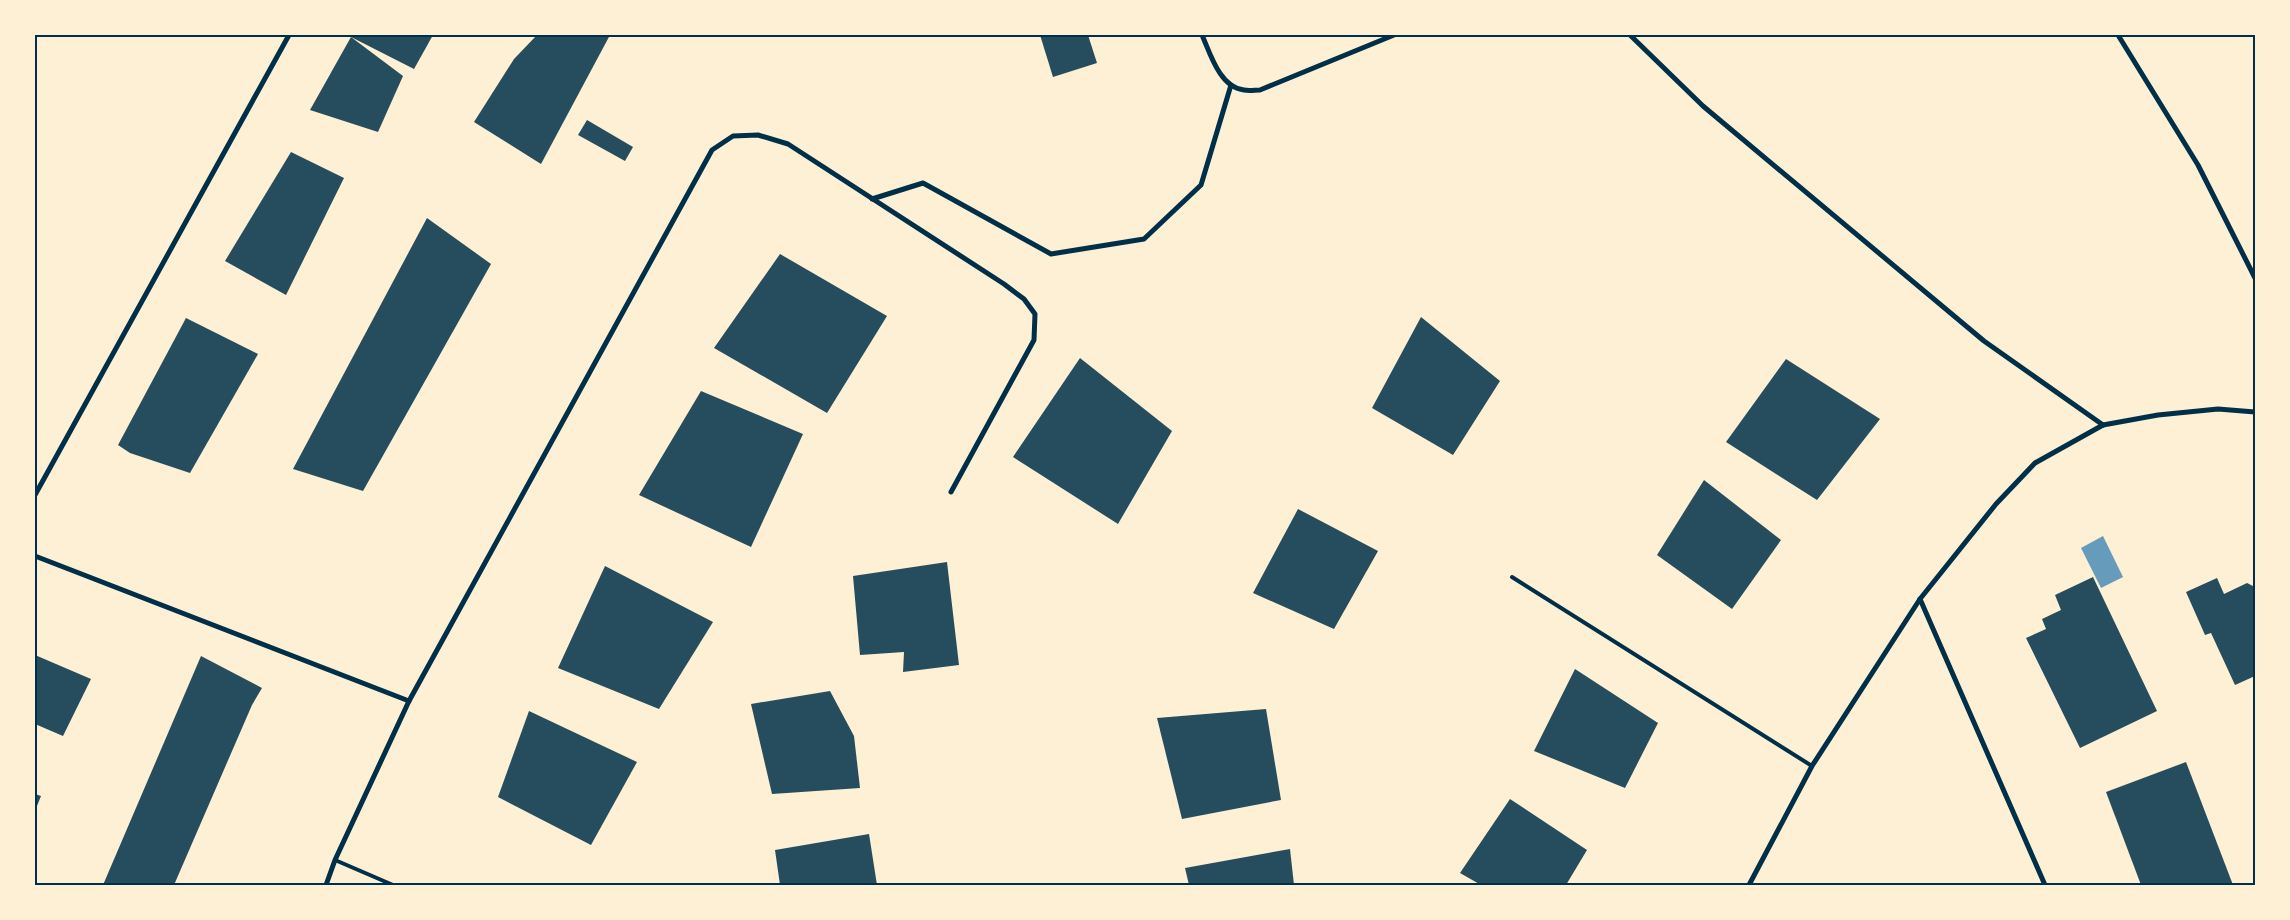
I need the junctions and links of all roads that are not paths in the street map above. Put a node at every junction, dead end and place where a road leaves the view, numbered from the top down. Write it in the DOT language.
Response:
graph roads {
  1 [pos="289,35"];
  2 [pos="1202,35"];
  3 [pos="1394,35"];
  4 [pos="1630,35"];
  5 [pos="2118,35"];
  6 [pos="1231,85"];
  7 [pos="872,198"];
  8 [pos="2255,278"];
  9 [pos="2255,412"];
  10 [pos="2103,425"];
  11 [pos="951,492"];
  12 [pos="35,495"];
  13 [pos="35,556"];
  14 [pos="1512,577"];
  15 [pos="1920,600"];
  16 [pos="409,701"];
  17 [pos="1812,766"];
  18 [pos="335,860"];
  19 [pos="326,885"];
  20 [pos="393,885"];
  21 [pos="1749,885"];
  22 [pos="2045,885"];
  1 -- 12 [label="street"];
  2 -- 6 [label="street"];
  3 -- 6 [label="street"];
  4 -- 10 [label="street"];
  5 -- 8 [label="street"];
  6 -- 7 [label="street"];
  7 -- 11 [label="street"];
  7 -- 16 [label="street"];
  9 -- 10 [label="street"];
  10 -- 15 [label="street"];
  13 -- 16 [label="street"];
  14 -- 17 [label="lane"];
  15 -- 17 [label="street"];
  15 -- 22 [label="street"];
  16 -- 18 [label="street"];
  17 -- 21 [label="street"];
  18 -- 19 [label="street"];
  18 -- 20 [label="lane"];
}
